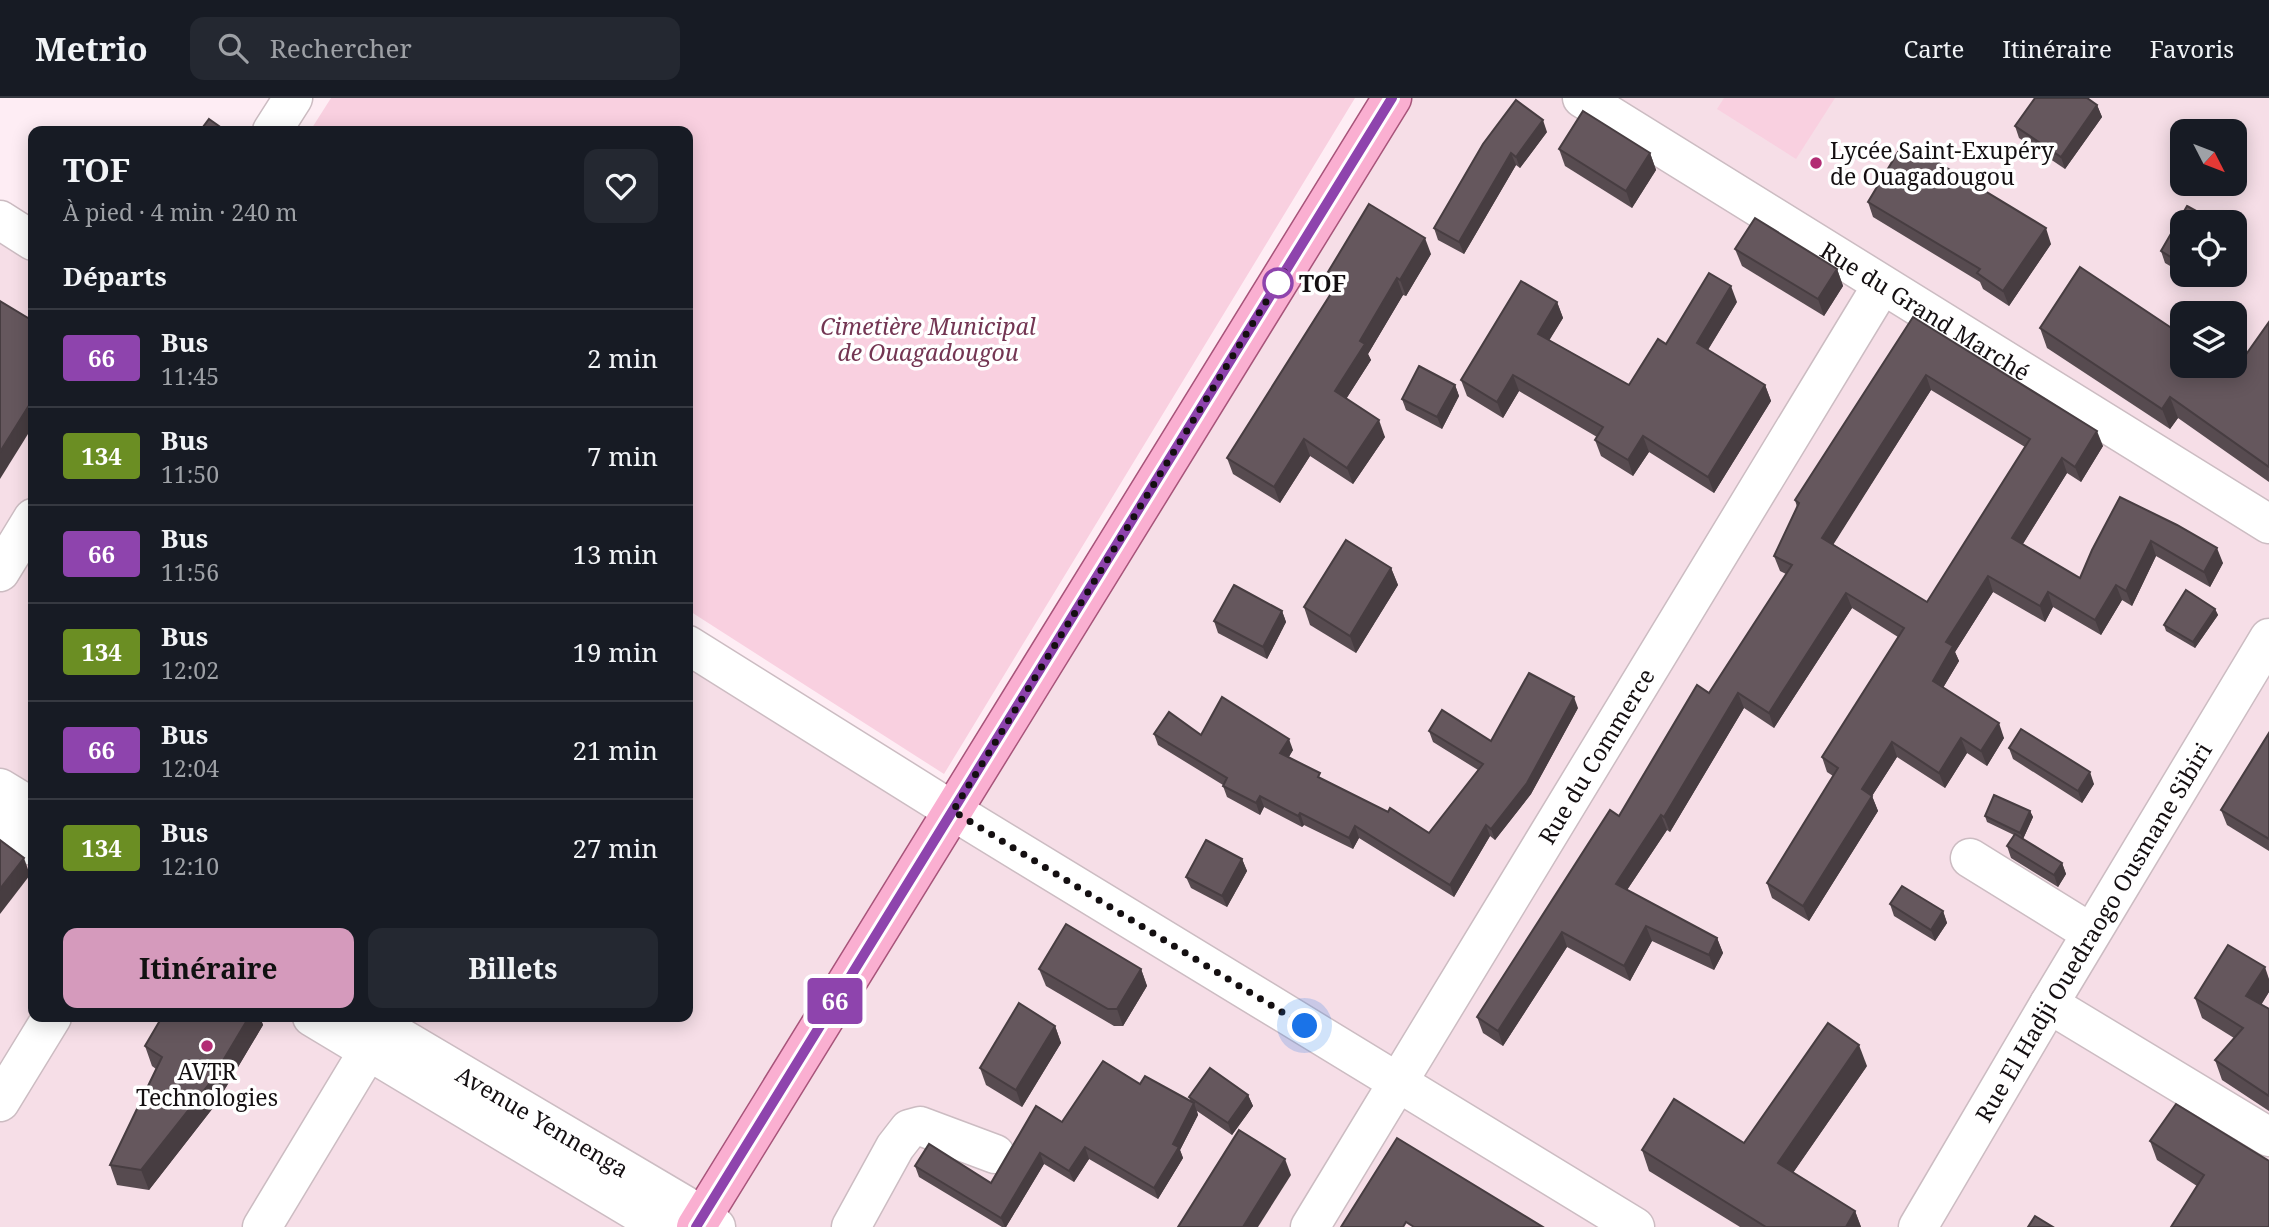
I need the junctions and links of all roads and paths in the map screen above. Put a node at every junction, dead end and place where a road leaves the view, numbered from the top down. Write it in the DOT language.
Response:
graph roads {
  1 [pos="1392,98"];
  2 [pos="1583,98"];
  3 [pos="0,220"];
  4 [pos="28,238"];
  5 [pos="1882,285"];
  6 [pos="2269,524"];
  7 [pos="28,526"];
  8 [pos="0,572"];
  9 [pos="2269,638"];
  10 [pos="693,648"];
  11 [pos="0,788"];
  12 [pos="28,805"];
  13 [pos="953,811"];
  14 [pos="0,825"];
  15 [pos="28,843"];
  16 [pos="1970,858"];
  17 [pos="2091,933"];
  18 [pos="2049,1004"];
  19 [pos="49,1022"];
  20 [pos="332,1022"];
  21 [pos="372,1032"];
  22 [pos="1399,1083"];
  23 [pos="0,1102"];
  24 [pos="2269,1137"];
  25 [pos="995,1154"];
  26 [pos="705,1223"];
  27 [pos="1622,1224"];
  28 [pos="262,1227"];
  29 [pos="662,1227"];
  30 [pos="851,1227"];
  31 [pos="1310,1227"];
  32 [pos="1918,1227"];
  1 -- 13 [label="main road"];
  2 -- 5 [label="street, Rue du Grand Marché"];
  3 -- 4 [label="street"];
  5 -- 6 [label="street, Rue du Grand Marché"];
  5 -- 22 [label="street, Rue du Commerce"];
  7 -- 8 [label="street"];
  9 -- 17 [label="street, Rue El Hadji Ouedraogo Ousmane Sibiri"];
  10 -- 13 [label="street"];
  11 -- 12 [label="street"];
  13 -- 22 [label="street"];
  13 -- 26 [label="main road"];
  14 -- 15 [label="street"];
  16 -- 17 [label="street"];
  17 -- 18 [label="street, Rue El Hadji Ouedraogo Ousmane Sibiri"];
  18 -- 24 [label="street"];
  18 -- 32 [label="street, Rue El Hadji Ouedraogo Ousmane Sibiri"];
  19 -- 23 [label="street"];
  20 -- 21 [label="street, Avenue Yennenga"];
  21 -- 26 [label="street, Avenue Yennenga"];
  21 -- 28 [label="street"];
  21 -- 29 [label="street, Avenue Yennenga"];
  22 -- 27 [label="street"];
  22 -- 31 [label="street, Rue du Commerce"];
  25 -- 30 [label="street"];
}
